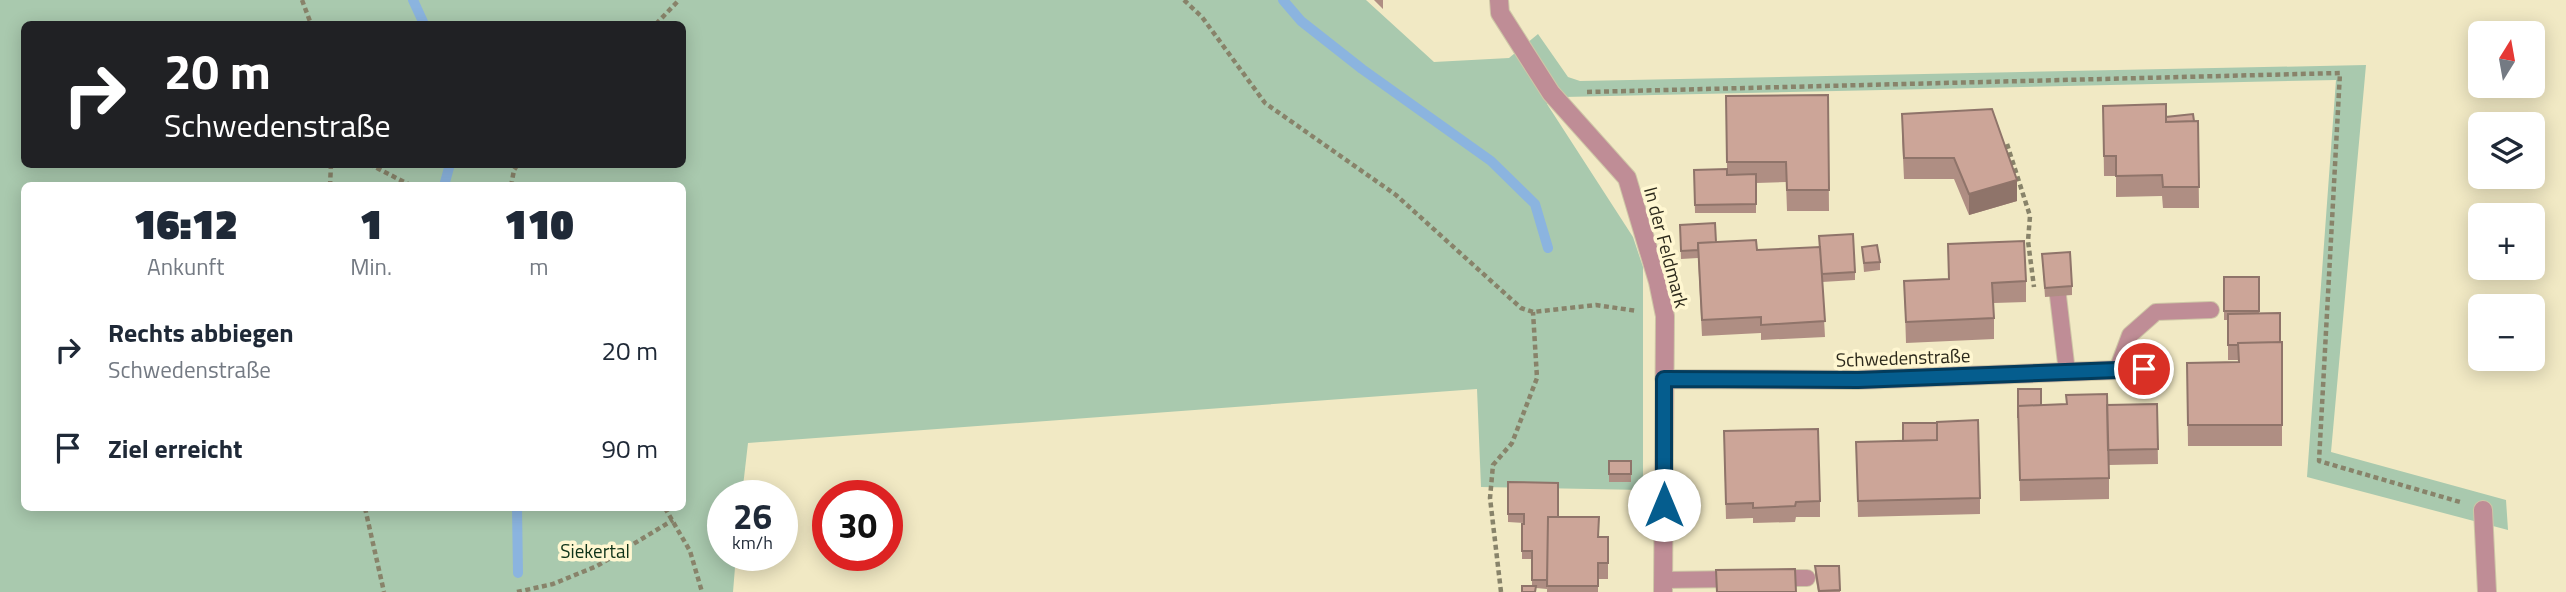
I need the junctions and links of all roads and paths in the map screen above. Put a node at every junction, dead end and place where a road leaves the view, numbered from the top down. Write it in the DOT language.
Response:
graph roads {
  1 [pos="302,0"];
  2 [pos="679,0"];
  3 [pos="1184,0"];
  4 [pos="1499,0"];
  5 [pos="311,21"];
  6 [pos="659,21"];
  7 [pos="1551,93"];
  8 [pos="2007,144"];
  9 [pos="377,168"];
  10 [pos="404,182"];
  11 [pos="2035,296"];
  12 [pos="2058,296"];
  13 [pos="2211,310"];
  14 [pos="1533,312"];
  15 [pos="1665,316"];
  16 [pos="2144,369"];
  17 [pos="2117,370"];
  18 [pos="2067,372"];
  19 [pos="1664,379"];
  20 [pos="2448,498"];
  21 [pos="2483,510"];
  22 [pos="366,511"];
  23 [pos="666,511"];
  24 [pos="673,520"];
  25 [pos="1807,578"];
  26 [pos="1663,586"];
  27 [pos="384,592"];
  28 [pos="517,592"];
  29 [pos="702,592"];
  30 [pos="1501,592"];
  31 [pos="2487,592"];
  1 -- 5 [label="path"];
  2 -- 6 [label="path"];
  3 -- 14 [label="path"];
  4 -- 7 [label="street, In der Feldmark"];
  7 -- 15 [label="street, In der Feldmark"];
  7 -- 20 [label="path"];
  8 -- 11 [label="path"];
  9 -- 10 [label="path"];
  12 -- 18 [label="lane"];
  13 -- 17 [label="lane"];
  14 -- 15 [label="path"];
  14 -- 30 [label="path"];
  15 -- 19 [label="street, In der Feldmark"];
  16 -- 17 [label="street, Schwedenstraße"];
  17 -- 18 [label="street, Schwedenstraße"];
  18 -- 19 [label="street, Schwedenstraße"];
  19 -- 26 [label="street, In der Feldmark"];
  21 -- 31 [label="street"];
  22 -- 27 [label="path"];
  23 -- 24 [label="path"];
  24 -- 28 [label="path"];
  24 -- 29 [label="path"];
  25 -- 26 [label="lane"];
}
